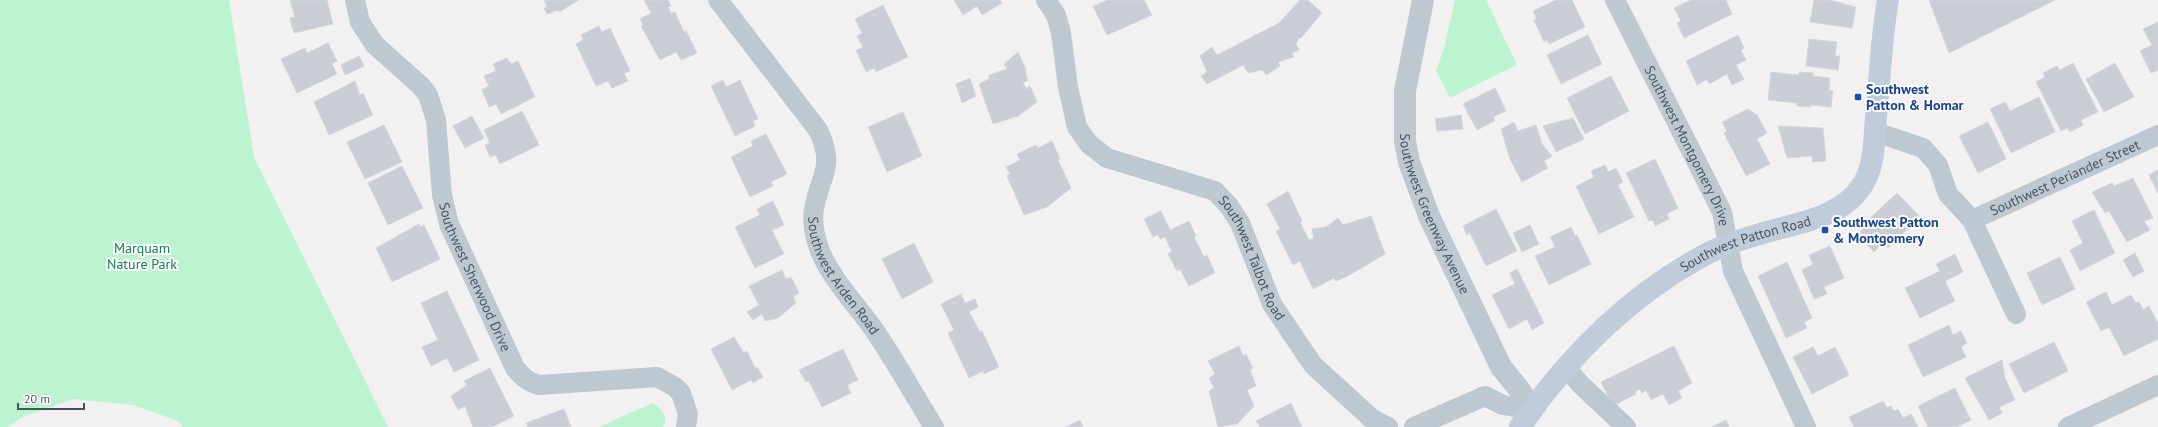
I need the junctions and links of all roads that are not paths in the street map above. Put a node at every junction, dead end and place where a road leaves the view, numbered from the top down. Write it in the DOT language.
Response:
graph roads {
  1 [pos="355,0"];
  2 [pos="718,0"];
  3 [pos="1046,0"];
  4 [pos="1423,0"];
  5 [pos="1615,0"];
  6 [pos="1888,0"];
  7 [pos="1875,132"];
  8 [pos="2158,135"];
  9 [pos="1972,220"];
  10 [pos="1728,244"];
  11 [pos="2016,314"];
  12 [pos="1566,367"];
  13 [pos="2158,385"];
  14 [pos="1526,419"];
  15 [pos="686,427"];
  16 [pos="934,427"];
  17 [pos="1388,427"];
  18 [pos="1414,427"];
  19 [pos="1626,427"];
  20 [pos="1806,427"];
  21 [pos="2068,427"];
  1 -- 15 [label="street, Southwest Sherwood Drive"];
  2 -- 16 [label="street, Southwest Arden Road"];
  3 -- 17 [label="street, Southwest Talbot Road"];
  4 -- 14 [label="street, Southwest Greenway Avenue"];
  5 -- 10 [label="street, Southwest Montgomery Drive"];
  6 -- 7 [label="main road, Southwest Patton Road"];
  7 -- 9 [label="street"];
  7 -- 10 [label="main road, Southwest Patton Road"];
  8 -- 9 [label="street, Southwest Periander Street"];
  9 -- 11 [label="street"];
  10 -- 12 [label="main road, Southwest Patton Road"];
  10 -- 20 [label="street, Southwest Montgomery Drive"];
  12 -- 14 [label="main road, Southwest Patton Road"];
  12 -- 19 [label="street"];
  13 -- 21 [label="street"];
  14 -- 18 [label="street"];
}
